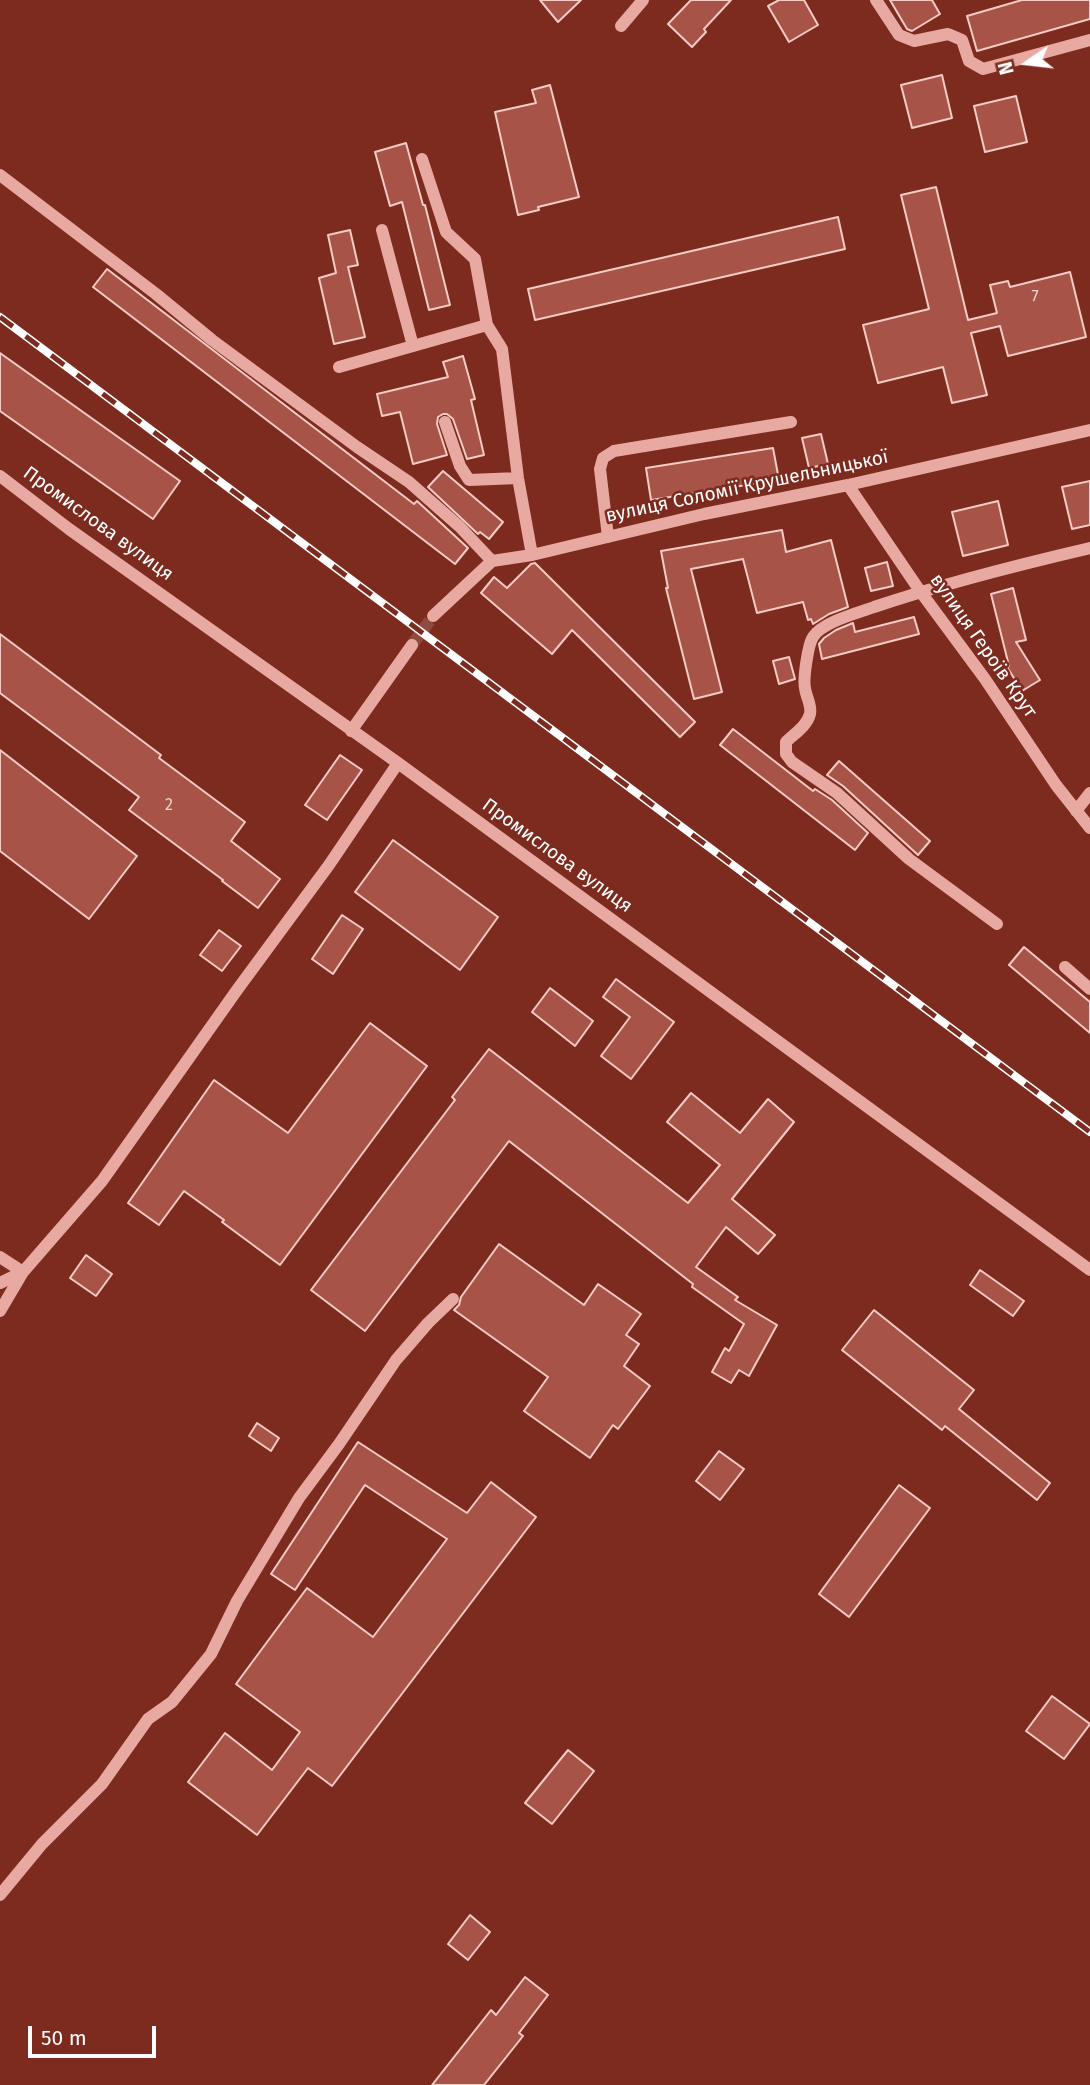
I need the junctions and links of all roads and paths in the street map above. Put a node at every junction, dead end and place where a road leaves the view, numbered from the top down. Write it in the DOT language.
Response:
graph roads {
  1 [pos="643,0"];
  2 [pos="876,0"];
  3 [pos="621,26"];
  4 [pos="1090,40"];
  5 [pos="422,159"];
  6 [pos="0,175"];
  7 [pos="382,230"];
  8 [pos="487,326"];
  9 [pos="413,346"];
  10 [pos="339,367"];
  11 [pos="445,422"];
  12 [pos="790,422"];
  13 [pos="1090,430"];
  14 [pos="0,476"];
  15 [pos="518,478"];
  16 [pos="848,485"];
  17 [pos="608,537"];
  18 [pos="1090,548"];
  19 [pos="533,555"];
  20 [pos="492,561"];
  21 [pos="920,592"];
  22 [pos="433,616"];
  23 [pos="412,645"];
  24 [pos="351,731"];
  25 [pos="398,763"];
  26 [pos="1090,793"];
  27 [pos="1076,811"];
  28 [pos="1090,828"];
  29 [pos="997,924"];
  30 [pos="1065,967"];
  31 [pos="1090,989"];
  32 [pos="0,1256"];
  33 [pos="1090,1270"];
  34 [pos="23,1272"];
  35 [pos="0,1283"];
  36 [pos="453,1299"];
  37 [pos="0,1311"];
  38 [pos="0,1895"];
  1 -- 3 [label="street"];
  2 -- 4 [label="street"];
  5 -- 8 [label="street"];
  6 -- 20 [label="street"];
  7 -- 9 [label="street"];
  8 -- 9 [label="street"];
  8 -- 15 [label="street"];
  9 -- 10 [label="street"];
  11 -- 15 [label="street"];
  12 -- 17 [label="street"];
  13 -- 16 [label="street, вулиця Соломії Крушельницької"];
  14 -- 24 [label="street, Промислова вулиця"];
  15 -- 19 [label="street"];
  16 -- 17 [label="street, вулиця Соломії Крушельницької"];
  16 -- 21 [label="street, вулиця Героїв Крут"];
  17 -- 19 [label="street, вулиця Соломії Крушельницької"];
  18 -- 21 [label="street"];
  19 -- 20 [label="street, вулиця Соломії Крушельницької"];
  20 -- 22 [label="street"];
  21 -- 27 [label="street, вулиця Героїв Крут"];
  21 -- 29 [label="street"];
  23 -- 24 [label="street"];
  24 -- 25 [label="street, Промислова вулиця"];
  25 -- 33 [label="street, Промислова вулиця"];
  25 -- 34 [label="street"];
  26 -- 27 [label="street"];
  27 -- 28 [label="street, вулиця Героїв Крут"];
  30 -- 31 [label="street"];
  32 -- 34 [label="street"];
  34 -- 35 [label="street"];
  34 -- 37 [label="street"];
  36 -- 38 [label="street"];
}
